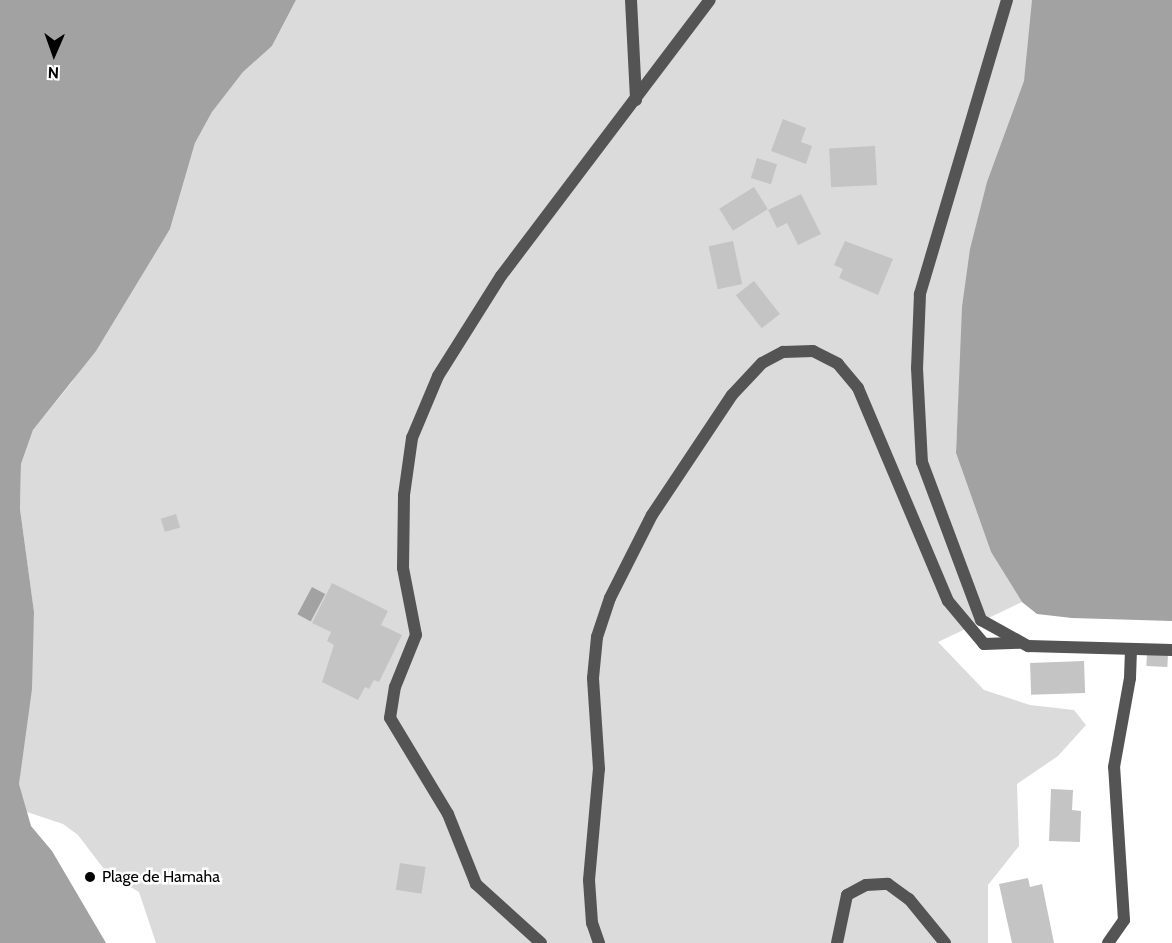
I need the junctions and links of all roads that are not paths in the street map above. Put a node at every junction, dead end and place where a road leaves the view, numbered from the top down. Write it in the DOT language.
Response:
graph roads {
  1 [pos="631,0"];
  2 [pos="710,0"];
  3 [pos="1007,0"];
  4 [pos="636,100"];
  5 [pos="1019,643"];
  6 [pos="1131,650"];
  7 [pos="1172,650"];
  8 [pos="541,943"];
  9 [pos="599,943"];
  10 [pos="837,943"];
  11 [pos="945,943"];
  12 [pos="1108,943"];
  1 -- 4 [label="lane"];
  2 -- 4 [label="lane"];
  3 -- 5 [label="lane"];
  4 -- 8 [label="lane"];
  5 -- 6 [label="lane"];
  5 -- 9 [label="lane"];
  6 -- 7 [label="lane"];
  6 -- 12 [label="lane"];
  10 -- 11 [label="lane"];
}
